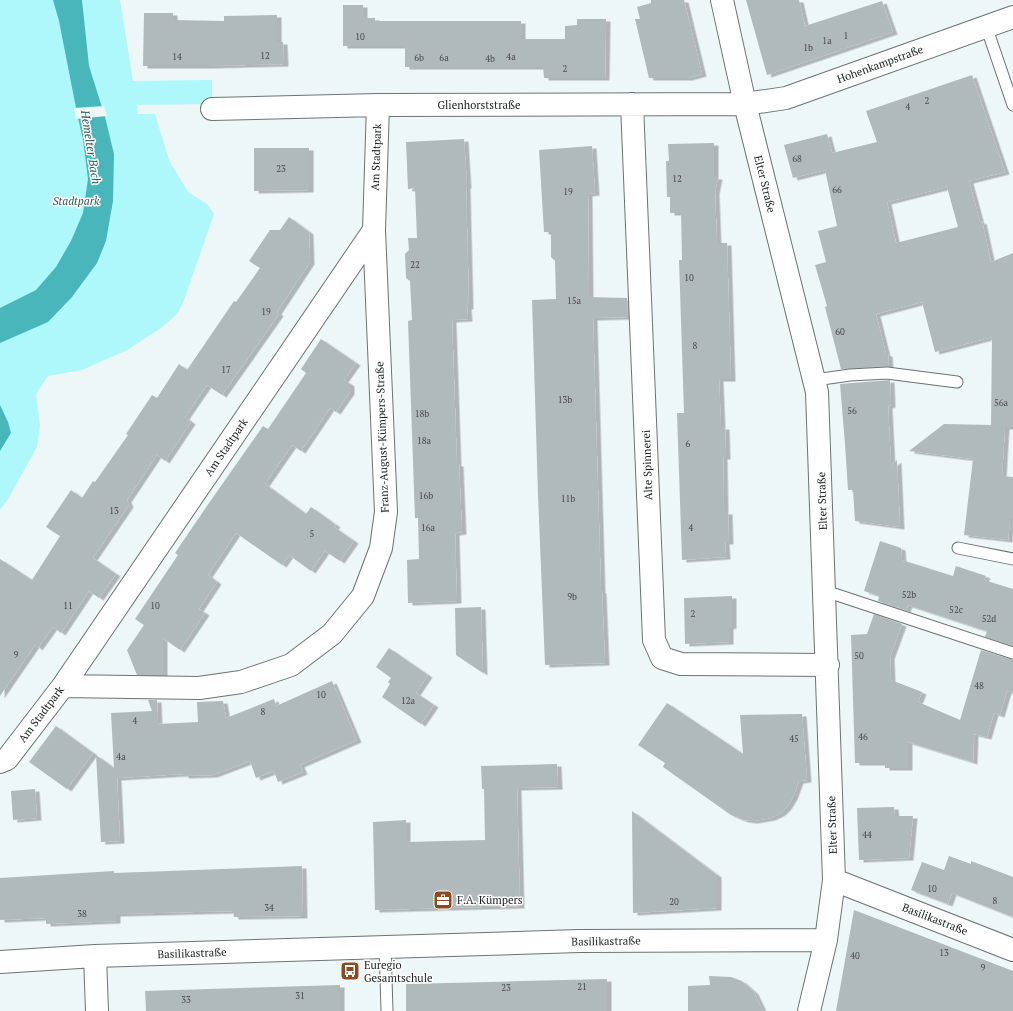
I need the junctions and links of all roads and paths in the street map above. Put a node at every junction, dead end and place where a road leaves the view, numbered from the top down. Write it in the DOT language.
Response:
graph roads {
  1 [pos="722,0"];
  2 [pos="1013,17"];
  3 [pos="986,26"];
  4 [pos="632,104"];
  5 [pos="745,104"];
  6 [pos="378,105"];
  7 [pos="1013,105"];
  8 [pos="212,109"];
  9 [pos="374,230"];
  10 [pos="815,380"];
  11 [pos="957,382"];
  12 [pos="958,548"];
  13 [pos="1013,559"];
  14 [pos="825,591"];
  15 [pos="1013,653"];
  16 [pos="828,665"];
  17 [pos="63,686"];
  18 [pos="0,762"];
  19 [pos="834,880"];
  20 [pos="826,940"];
  21 [pos="385,946"];
  22 [pos="1013,950"];
  23 [pos="95,956"];
  24 [pos="0,962"];
  25 [pos="97,1011"];
  26 [pos="387,1011"];
  27 [pos="809,1011"];
  1 -- 5 [label="street, Elter Straße"];
  2 -- 3 [label="street, Hohenkampstraße"];
  3 -- 5 [label="street, Hohenkampstraße"];
  3 -- 7 [label="lane"];
  4 -- 5 [label="street, Glienhorststraße"];
  4 -- 6 [label="street, Glienhorststraße"];
  4 -- 16 [label="street, Alte Spinnerei"];
  5 -- 10 [label="street, Elter Straße"];
  6 -- 8 [label="street, Glienhorststraße"];
  6 -- 9 [label="street, Am Stadtpark"];
  9 -- 17 [label="street, Am Stadtpark"];
  9 -- 17 [label="street, Franz-August-Kümpers-Straße"];
  10 -- 11 [label="lane"];
  10 -- 14 [label="street, Elter Straße"];
  12 -- 13 [label="lane"];
  14 -- 15 [label="lane"];
  14 -- 16 [label="street, Elter Straße"];
  16 -- 19 [label="street, Elter Straße"];
  17 -- 18 [label="street, Am Stadtpark"];
  19 -- 20 [label="street, Elter Straße"];
  19 -- 22 [label="street, Basilikastraße"];
  20 -- 21 [label="street, Basilikastraße"];
  20 -- 27 [label="street, Elter Straße"];
  21 -- 23 [label="street, Basilikastraße"];
  21 -- 26 [label="lane"];
  23 -- 24 [label="street, Basilikastraße"];
  23 -- 25 [label="street"];
}
